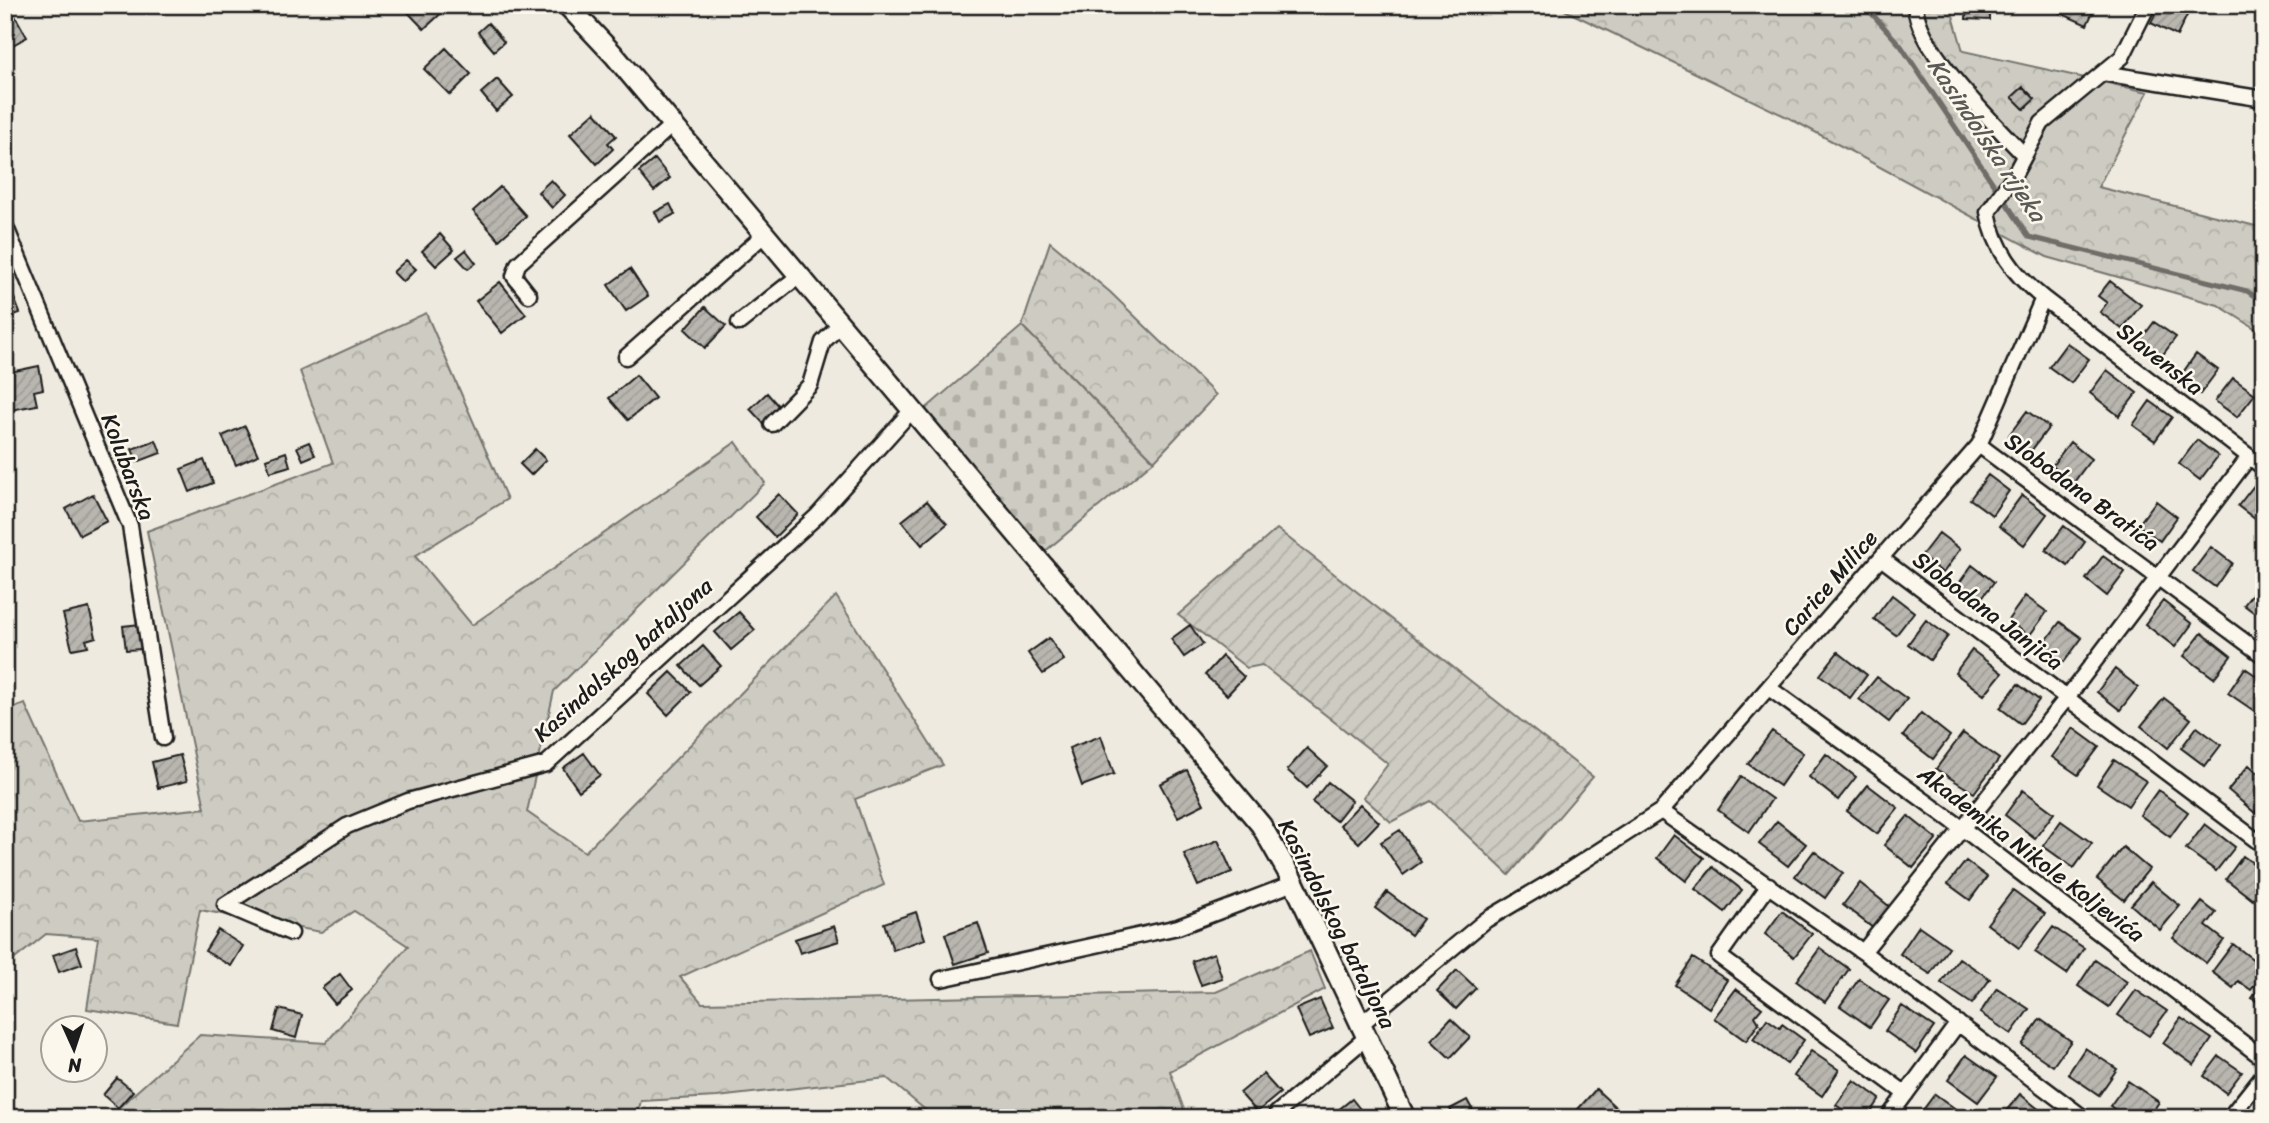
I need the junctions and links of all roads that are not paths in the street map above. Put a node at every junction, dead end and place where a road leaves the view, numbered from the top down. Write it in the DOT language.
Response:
graph roads {
  1 [pos="566,5"];
  2 [pos="1915,5"];
  3 [pos="2148,5"];
  4 [pos="2103,73"];
  5 [pos="2264,99"];
  6 [pos="673,124"];
  7 [pos="2023,155"];
  8 [pos="5,225"];
  9 [pos="765,234"];
  10 [pos="800,275"];
  11 [pos="529,295"];
  12 [pos="2043,298"];
  13 [pos="739,323"];
  14 [pos="841,324"];
  15 [pos="626,357"];
  16 [pos="913,409"];
  17 [pos="772,424"];
  18 [pos="1979,445"];
  19 [pos="2249,457"];
  20 [pos="2264,468"];
  21 [pos="1882,559"];
  22 [pos="2158,576"];
  23 [pos="2264,656"];
  24 [pos="1769,688"];
  25 [pos="2066,699"];
  26 [pos="163,738"];
  27 [pos="1661,811"];
  28 [pos="1962,828"];
  29 [pos="2264,846"];
  30 [pos="1294,883"];
  31 [pos="1769,885"];
  32 [pos="291,933"];
  33 [pos="1863,952"];
  34 [pos="941,979"];
  35 [pos="1958,1023"];
  36 [pos="1364,1031"];
  37 [pos="2264,1059"];
  38 [pos="2264,1074"];
  39 [pos="1906,1094"];
  40 [pos="1278,1113"];
  41 [pos="1405,1118"];
  42 [pos="1888,1118"];
  43 [pos="2084,1118"];
  44 [pos="2229,1118"];
  1 -- 6 [label="street, Kasindolskog bataljona"];
  2 -- 7 [label="street"];
  3 -- 4 [label="street"];
  4 -- 5 [label="street"];
  4 -- 7 [label="street"];
  6 -- 9 [label="street, Kasindolskog bataljona"];
  6 -- 11 [label="street"];
  7 -- 12 [label="street"];
  8 -- 26 [label="street, Kolubarska"];
  9 -- 10 [label="street, Kasindolskog bataljona"];
  9 -- 15 [label="street"];
  10 -- 13 [label="street"];
  10 -- 14 [label="street, Kasindolskog bataljona"];
  12 -- 18 [label="street, Carice Milice"];
  12 -- 19 [label="street, Slavenska"];
  14 -- 16 [label="street, Kasindolskog bataljona"];
  14 -- 17 [label="street"];
  16 -- 30 [label="street, Kasindolskog bataljona"];
  16 -- 32 [label="street, Kasindolskog bataljona"];
  18 -- 21 [label="street, Carice Milice"];
  18 -- 22 [label="street, Slobodana Bratića"];
  19 -- 20 [label="street, Slavenska"];
  19 -- 22 [label="street, Slobodana Bratića"];
  21 -- 24 [label="street, Carice Milice"];
  21 -- 25 [label="street, Slobodana Janjića"];
  22 -- 23 [label="street, Slobodana Bratića"];
  22 -- 25 [label="street, Slobodana Janjića"];
  24 -- 27 [label="street, Carice Milice"];
  24 -- 28 [label="street, Akademika Nikole Koljevića"];
  25 -- 28 [label="street, Slobodana Janjića"];
  25 -- 29 [label="street, Slobodana Janjića"];
  27 -- 31 [label="street"];
  27 -- 36 [label="street, Carice Milice"];
  28 -- 33 [label="street, Slobodana Janjića"];
  28 -- 37 [label="street, Akademika Nikole Koljevića"];
  30 -- 34 [label="street"];
  30 -- 36 [label="street, Kasindolskog bataljona"];
  31 -- 33 [label="street"];
  31 -- 39 [label="street"];
  33 -- 35 [label="street"];
  35 -- 39 [label="street"];
  35 -- 43 [label="street"];
  36 -- 40 [label="street, Carice Milice"];
  36 -- 41 [label="street, Kasindolskog bataljona"];
  38 -- 44 [label="street"];
  39 -- 42 [label="street"];
}
